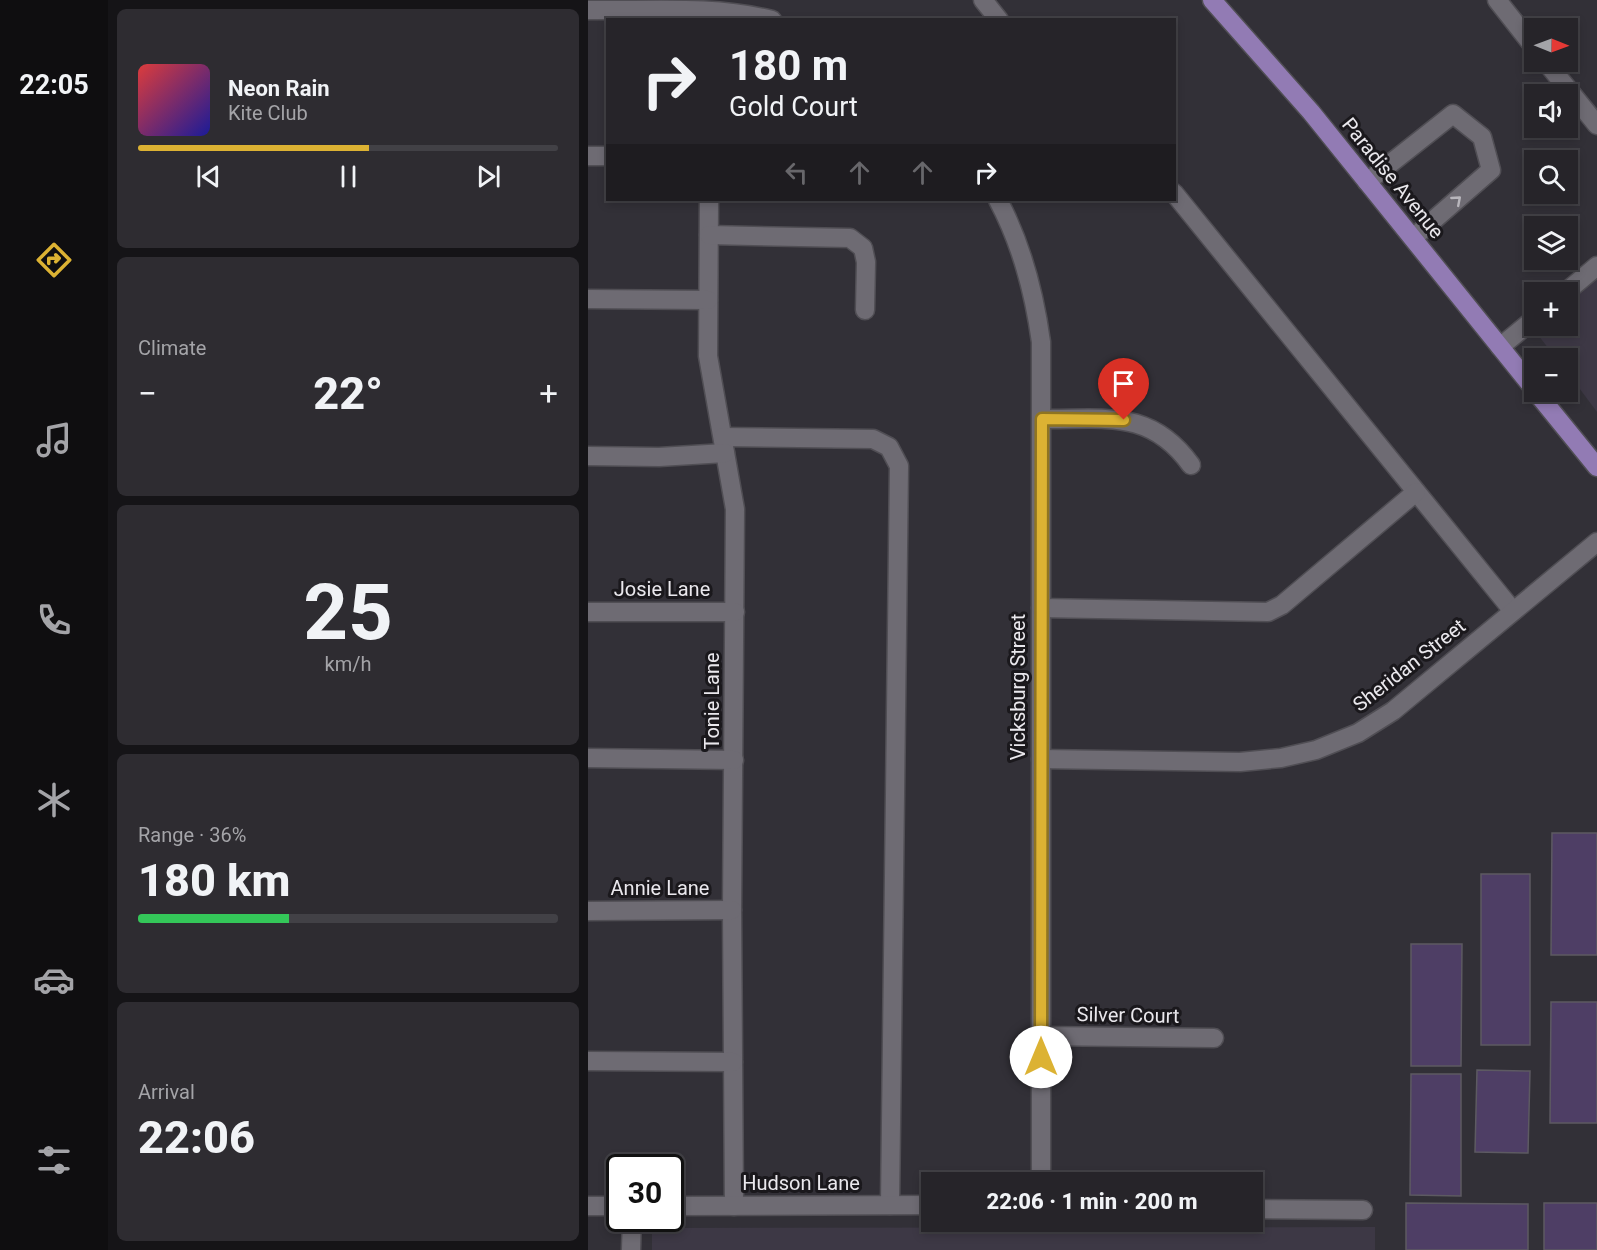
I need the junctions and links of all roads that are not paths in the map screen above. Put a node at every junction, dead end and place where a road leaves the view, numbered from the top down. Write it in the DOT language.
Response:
graph roads {
  1 [pos="983,0"];
  2 [pos="1212,0"];
  3 [pos="1497,0"];
  4 [pos="588,10"];
  5 [pos="711,15"];
  6 [pos="764,18"];
  7 [pos="997,18"];
  8 [pos="1524,34"];
  9 [pos="1554,72"];
  10 [pos="1597,125"];
  11 [pos="588,156"];
  12 [pos="606,156"];
  13 [pos="1367,182"];
  14 [pos="1176,195"];
  15 [pos="709,201"];
  16 [pos="998,201"];
  17 [pos="709,235"];
  18 [pos="1413,238"];
  19 [pos="1597,266"];
  20 [pos="1578,282"];
  21 [pos="588,299"];
  22 [pos="708,300"];
  23 [pos="865,310"];
  24 [pos="1524,327"];
  25 [pos="1500,347"];
  26 [pos="1524,376"];
  27 [pos="1545,402"];
  28 [pos="1042,419"];
  29 [pos="724,445"];
  30 [pos="588,456"];
  31 [pos="1191,465"];
  32 [pos="1597,467"];
  33 [pos="1416,492"];
  34 [pos="1597,542"];
  35 [pos="1041,608"];
  36 [pos="1513,611"];
  37 [pos="588,612"];
  38 [pos="735,612"];
  39 [pos="588,758"];
  40 [pos="1041,759"];
  41 [pos="734,760"];
  42 [pos="732,910"];
  43 [pos="588,911"];
  44 [pos="1041,1036"];
  45 [pos="1214,1038"];
  46 [pos="588,1061"];
  47 [pos="733,1062"];
  48 [pos="1041,1172"];
  49 [pos="890,1205"];
  50 [pos="921,1205"];
  51 [pos="588,1206"];
  52 [pos="606,1206"];
  53 [pos="684,1206"];
  54 [pos="734,1206"];
  55 [pos="1263,1209"];
  56 [pos="1363,1210"];
  57 [pos="632,1232"];
  58 [pos="631,1250"];
  1 -- 7 [label="street"];
  2 -- 13 [label="main road, Paradise Avenue"];
  3 -- 8 [label="street"];
  4 -- 5 [label="street"];
  5 -- 6 [label="street"];
  9 -- 10 [label="street"];
  11 -- 12 [label="street"];
  13 -- 18 [label="main road, Paradise Avenue"];
  18 -- 13 [label="street, one-way"];
  14 -- 33 [label="street"];
  15 -- 17 [label="street, Tonie Lane"];
  16 -- 28 [label="street, Vicksburg Street"];
  17 -- 22 [label="street, Tonie Lane"];
  17 -- 23 [label="street"];
  18 -- 25 [label="main road, Paradise Avenue"];
  19 -- 20 [label="street"];
  21 -- 22 [label="street"];
  22 -- 29 [label="street, Tonie Lane"];
  24 -- 25 [label="street"];
  25 -- 26 [label="main road, Paradise Avenue"];
  27 -- 32 [label="main road, Paradise Avenue"];
  28 -- 31 [label="street"];
  28 -- 35 [label="street, Vicksburg Street"];
  29 -- 30 [label="street"];
  29 -- 38 [label="street, Tonie Lane"];
  29 -- 49 [label="street"];
  33 -- 35 [label="street"];
  33 -- 36 [label="street"];
  34 -- 36 [label="street, Sheridan Street"];
  35 -- 40 [label="street, Vicksburg Street"];
  36 -- 40 [label="street, Sheridan Street"];
  37 -- 38 [label="street, Josie Lane"];
  38 -- 41 [label="street, Tonie Lane"];
  39 -- 41 [label="street"];
  40 -- 44 [label="street, Vicksburg Street"];
  41 -- 42 [label="street, Tonie Lane"];
  42 -- 43 [label="street, Annie Lane"];
  42 -- 47 [label="street, Tonie Lane"];
  44 -- 45 [label="street, Silver Court"];
  44 -- 48 [label="street, Vicksburg Street"];
  46 -- 47 [label="street"];
  47 -- 54 [label="street, Tonie Lane"];
  49 -- 50 [label="street, Hudson Lane"];
  49 -- 54 [label="street, Hudson Lane"];
  51 -- 52 [label="street"];
  53 -- 54 [label="street, Hudson Lane"];
  55 -- 56 [label="street"];
  57 -- 58 [label="street"];
}
